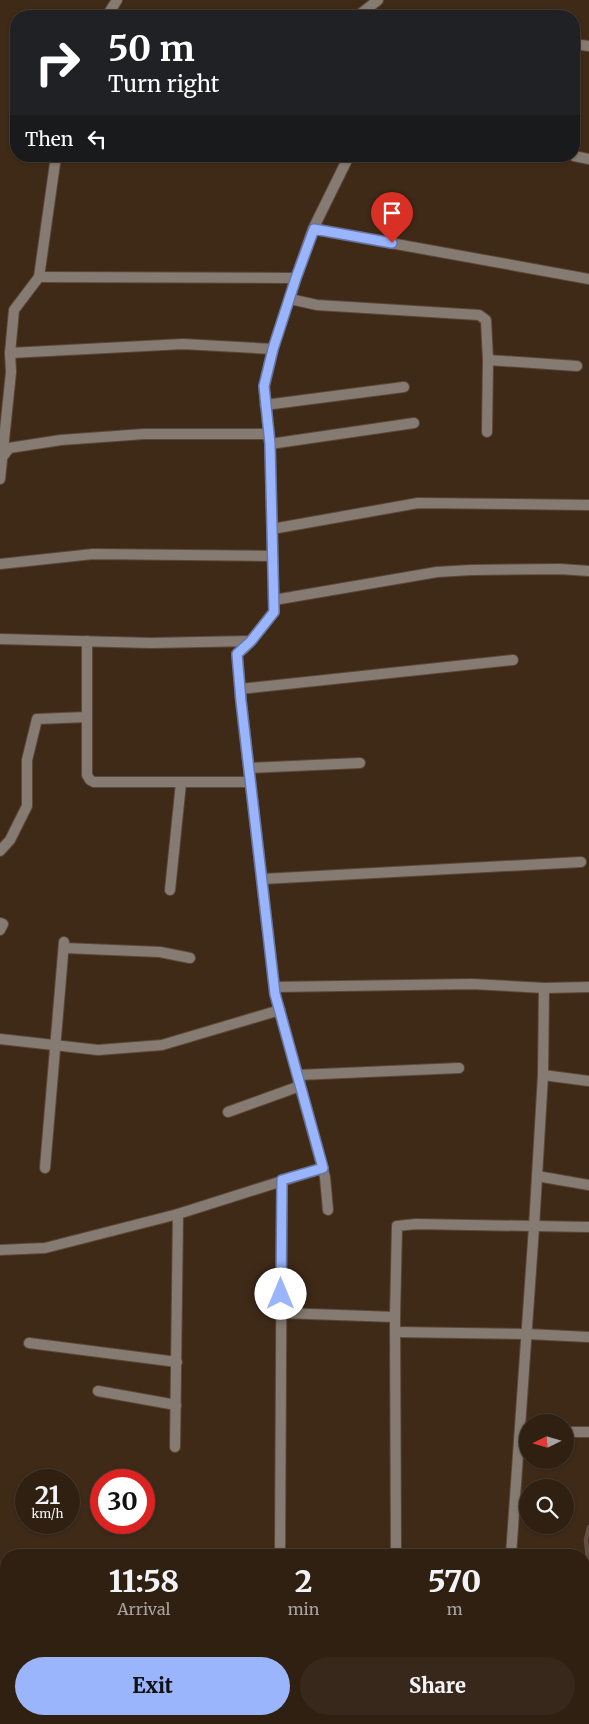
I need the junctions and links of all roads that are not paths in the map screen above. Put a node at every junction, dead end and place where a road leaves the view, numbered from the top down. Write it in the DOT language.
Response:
graph roads {
  1 [pos="378,0"];
  2 [pos="368,10"];
  3 [pos="55,162"];
  4 [pos="346,162"];
  5 [pos="314,229"];
  6 [pos="38,276"];
  7 [pos="296,278"];
  8 [pos="589,279"];
  9 [pos="290,299"];
  10 [pos="273,349"];
  11 [pos="10,353"];
  12 [pos="488,360"];
  13 [pos="576,366"];
  14 [pos="404,386"];
  15 [pos="265,405"];
  16 [pos="4,406"];
  17 [pos="414,423"];
  18 [pos="487,432"];
  19 [pos="269,439"];
  20 [pos="2,455"];
  21 [pos="0,480"];
  22 [pos="589,505"];
  23 [pos="272,529"];
  24 [pos="273,556"];
  25 [pos="0,564"];
  26 [pos="589,571"];
  27 [pos="274,600"];
  28 [pos="0,639"];
  29 [pos="86,641"];
  30 [pos="251,641"];
  31 [pos="513,660"];
  32 [pos="240,689"];
  33 [pos="87,717"];
  34 [pos="360,763"];
  35 [pos="248,768"];
  36 [pos="181,782"];
  37 [pos="250,782"];
  38 [pos="0,851"];
  39 [pos="581,862"];
  40 [pos="262,879"];
  41 [pos="170,890"];
  42 [pos="0,923"];
  43 [pos="0,930"];
  44 [pos="190,958"];
  45 [pos="274,987"];
  46 [pos="589,987"];
  47 [pos="544,988"];
  48 [pos="280,1010"];
  49 [pos="0,1039"];
  50 [pos="54,1045"];
  51 [pos="459,1068"];
  52 [pos="298,1075"];
  53 [pos="543,1075"];
  54 [pos="589,1080"];
  55 [pos="300,1086"];
  56 [pos="228,1112"];
  57 [pos="45,1168"];
  58 [pos="323,1168"];
  59 [pos="537,1176"];
  60 [pos="282,1180"];
  61 [pos="589,1185"];
  62 [pos="328,1210"];
  63 [pos="178,1214"];
  64 [pos="534,1227"];
  65 [pos="589,1227"];
  66 [pos="0,1250"];
  67 [pos="281,1312"];
  68 [pos="395,1317"];
  69 [pos="395,1332"];
  70 [pos="527,1334"];
  71 [pos="589,1337"];
  72 [pos="29,1343"];
  73 [pos="177,1362"];
  74 [pos="98,1391"];
  75 [pos="176,1405"];
  76 [pos="524,1414"];
  77 [pos="574,1432"];
  78 [pos="589,1432"];
  79 [pos="175,1447"];
  80 [pos="519,1469"];
  81 [pos="280,1549"];
  82 [pos="396,1549"];
  83 [pos="512,1549"];
  1 -- 2 [label="street"];
  3 -- 6 [label="street"];
  4 -- 5 [label="street"];
  5 -- 7 [label="street"];
  5 -- 8 [label="street"];
  6 -- 7 [label="street"];
  6 -- 11 [label="street"];
  7 -- 9 [label="street"];
  9 -- 10 [label="street"];
  9 -- 12 [label="street"];
  10 -- 11 [label="street"];
  10 -- 15 [label="street"];
  11 -- 16 [label="street"];
  12 -- 13 [label="street"];
  12 -- 18 [label="street"];
  14 -- 15 [label="street"];
  15 -- 19 [label="street"];
  16 -- 20 [label="street"];
  17 -- 19 [label="street"];
  19 -- 20 [label="street"];
  19 -- 23 [label="street"];
  20 -- 21 [label="street"];
  22 -- 23 [label="street"];
  23 -- 24 [label="street"];
  24 -- 25 [label="street"];
  24 -- 27 [label="street"];
  26 -- 27 [label="street"];
  27 -- 30 [label="street"];
  28 -- 29 [label="street"];
  29 -- 30 [label="street"];
  29 -- 33 [label="street"];
  30 -- 32 [label="street"];
  31 -- 32 [label="street"];
  32 -- 35 [label="street"];
  33 -- 36 [label="street"];
  33 -- 38 [label="street"];
  34 -- 35 [label="street"];
  35 -- 37 [label="street"];
  36 -- 37 [label="street"];
  36 -- 41 [label="street"];
  37 -- 40 [label="street"];
  39 -- 40 [label="street"];
  40 -- 45 [label="street"];
  42 -- 43 [label="street"];
  44 -- 50 [label="street"];
  45 -- 47 [label="street"];
  45 -- 48 [label="street"];
  46 -- 47 [label="street"];
  47 -- 53 [label="street"];
  48 -- 50 [label="street"];
  48 -- 52 [label="street"];
  49 -- 50 [label="street"];
  50 -- 57 [label="street"];
  51 -- 52 [label="street"];
  52 -- 55 [label="street"];
  53 -- 54 [label="street"];
  53 -- 59 [label="street"];
  55 -- 56 [label="street"];
  55 -- 58 [label="street"];
  58 -- 60 [label="street"];
  58 -- 62 [label="street"];
  59 -- 61 [label="street"];
  59 -- 64 [label="street"];
  60 -- 63 [label="street"];
  60 -- 67 [label="street"];
  63 -- 66 [label="street"];
  63 -- 73 [label="street"];
  64 -- 65 [label="street"];
  64 -- 68 [label="street"];
  64 -- 70 [label="street"];
  67 -- 68 [label="street"];
  67 -- 81 [label="street"];
  68 -- 69 [label="street"];
  69 -- 70 [label="street"];
  69 -- 82 [label="street"];
  70 -- 71 [label="street"];
  70 -- 76 [label="street"];
  72 -- 73 [label="street"];
  73 -- 75 [label="street"];
  74 -- 75 [label="street"];
  75 -- 79 [label="street"];
  77 -- 78 [label="street"];
  80 -- 83 [label="street"];
}
